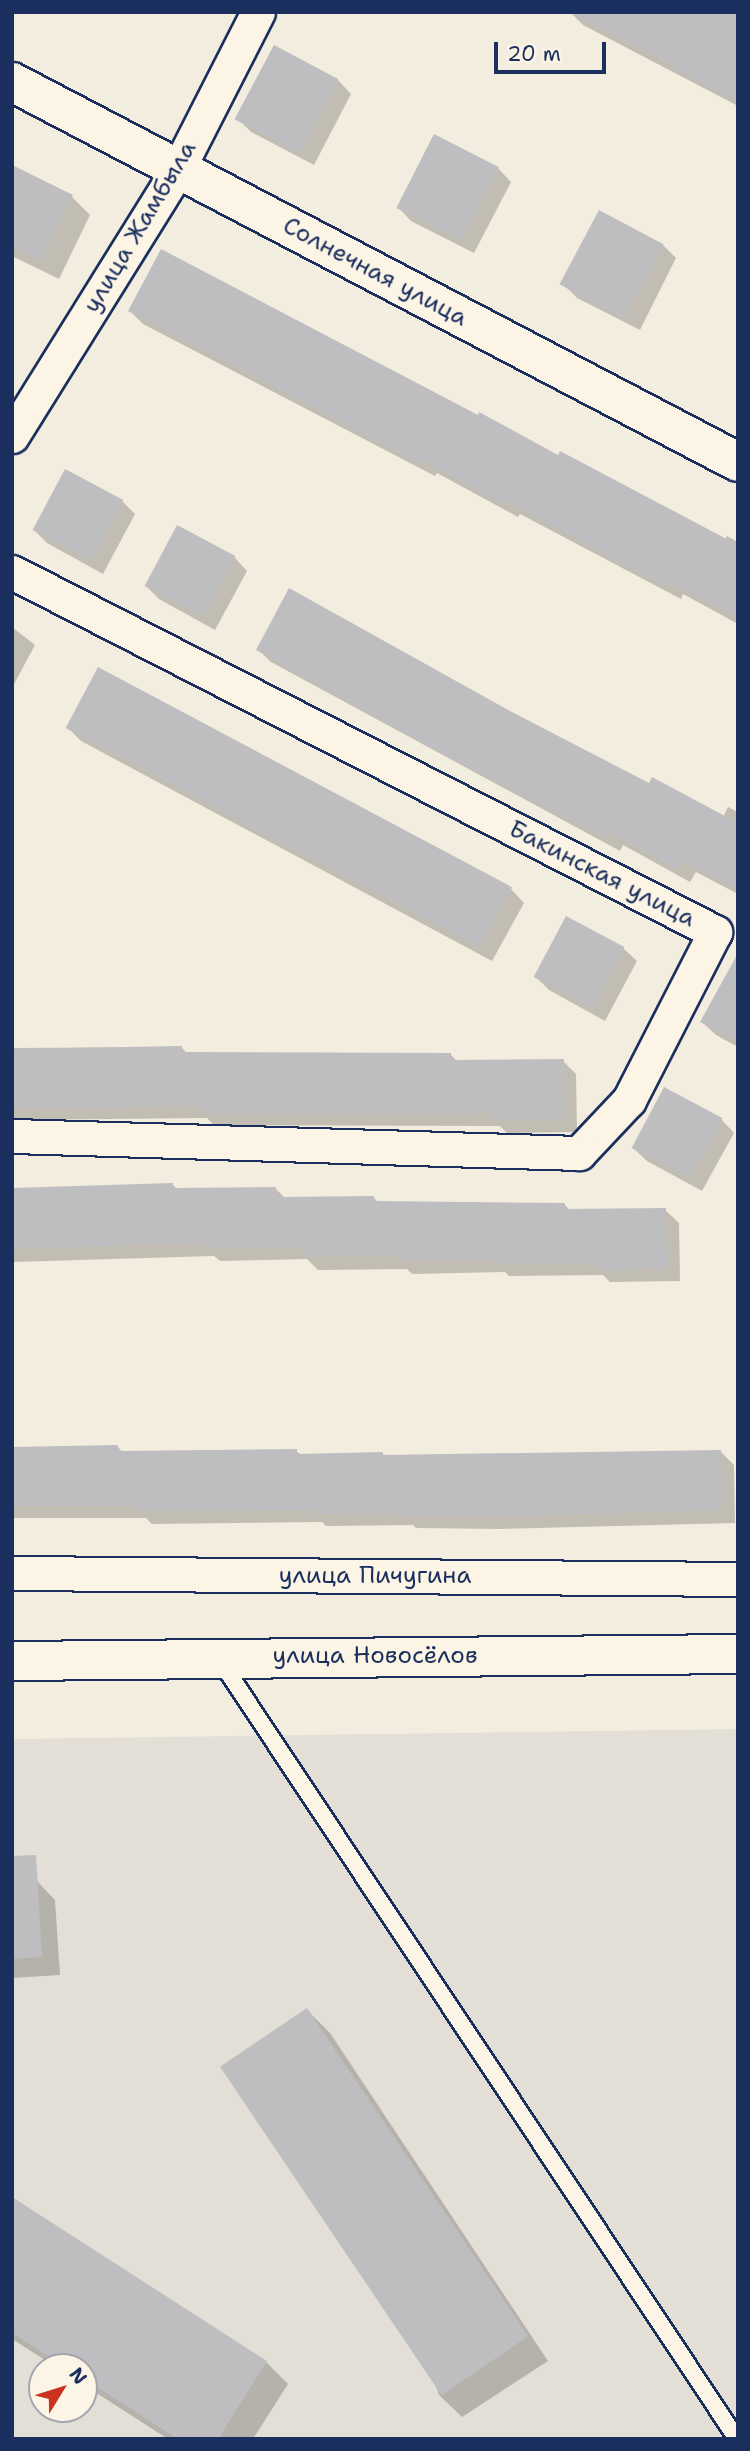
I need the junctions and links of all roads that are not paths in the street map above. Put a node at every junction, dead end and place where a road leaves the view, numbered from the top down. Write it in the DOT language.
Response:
graph roads {
  1 [pos="258,12"];
  2 [pos="12,82"];
  3 [pos="178,169"];
  4 [pos="12,436"];
  5 [pos="738,461"];
  6 [pos="12,572"];
  7 [pos="12,1136"];
  8 [pos="12,1573"];
  9 [pos="738,1578"];
  10 [pos="738,1654"];
  11 [pos="218,1657"];
  12 [pos="12,1661"];
  13 [pos="737,2439"];
  1 -- 3 [label="street, улица Жамбыла"];
  2 -- 3 [label="street, Солнечная улица"];
  3 -- 4 [label="street, улица Жамбыла"];
  3 -- 5 [label="street, Солнечная улица"];
  6 -- 7 [label="street, Бакинская улица"];
  8 -- 9 [label="street, улица Пичугина"];
  10 -- 11 [label="street, улица Новосёлов"];
  11 -- 12 [label="street, улица Новосёлов"];
  11 -- 13 [label="lane"];
}
